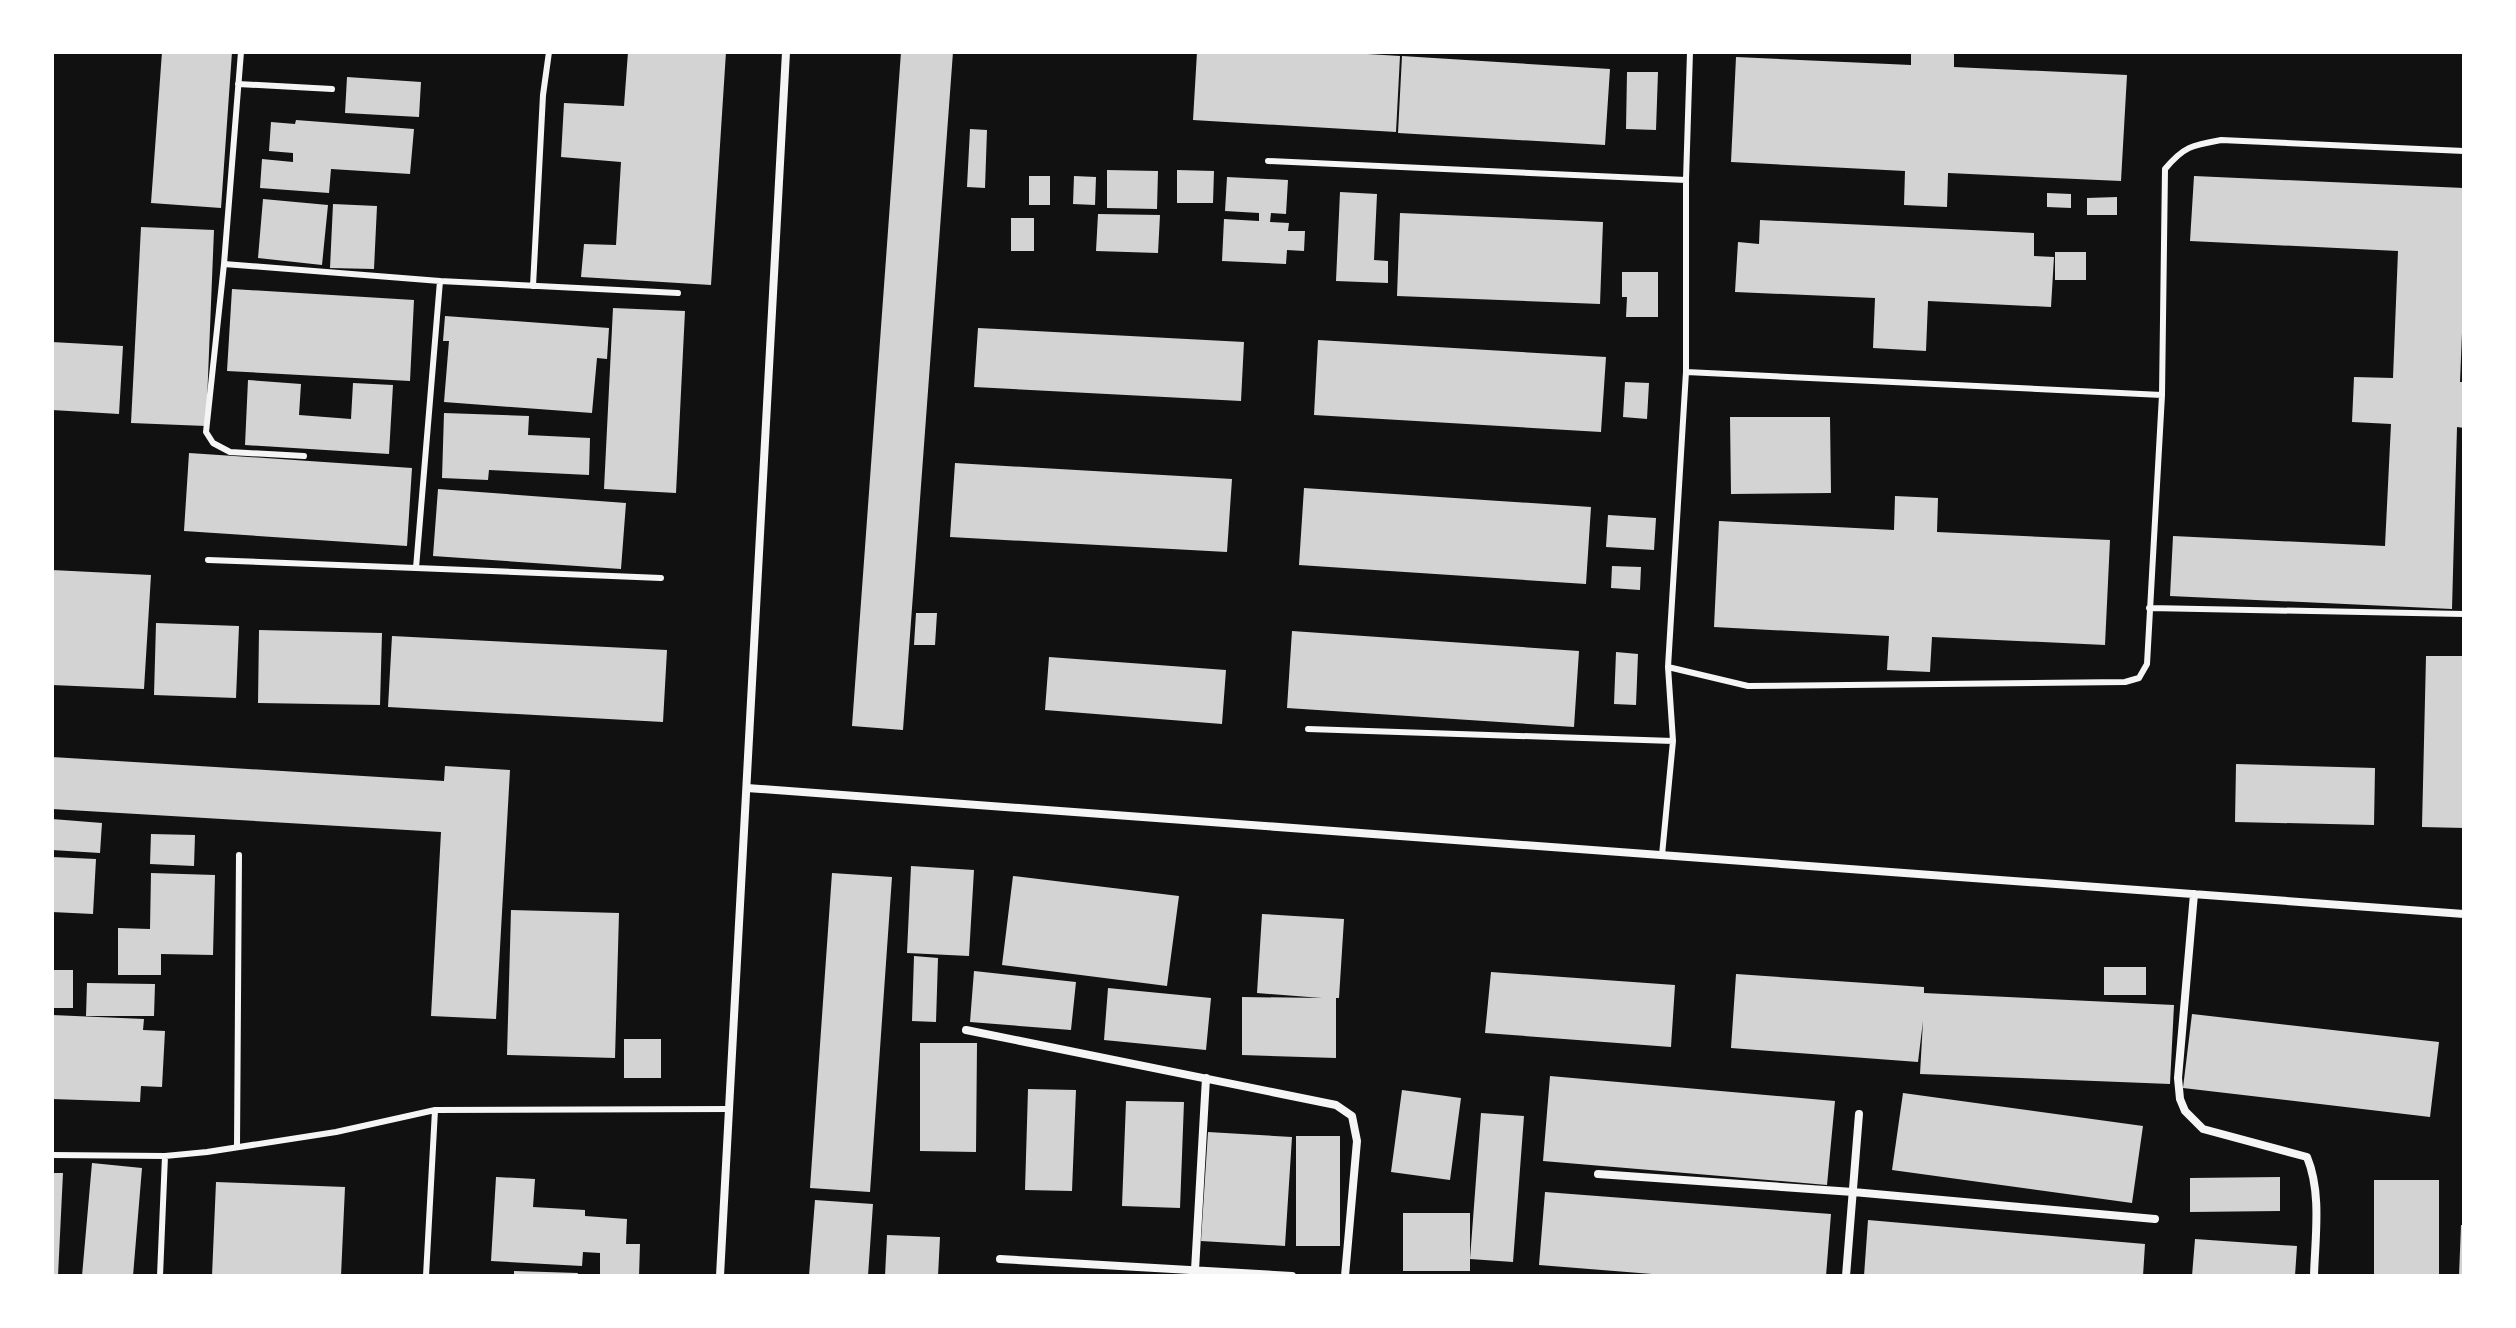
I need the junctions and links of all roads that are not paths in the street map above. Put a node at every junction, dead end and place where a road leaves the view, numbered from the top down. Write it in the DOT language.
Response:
graph roads {
  1 [pos="241,52"];
  2 [pos="549,52"];
  3 [pos="786,52"];
  4 [pos="1690,52"];
  5 [pos="238,84"];
  6 [pos="332,89"];
  7 [pos="2464,151"];
  8 [pos="1268,161"];
  9 [pos="1686,180"];
  10 [pos="224,264"];
  11 [pos="440,281"];
  12 [pos="533,286"];
  13 [pos="678,293"];
  14 [pos="1686,372"];
  15 [pos="2162,395"];
  16 [pos="304,456"];
  17 [pos="208,560"];
  18 [pos="416,568"];
  19 [pos="661,578"];
  20 [pos="2149,608"];
  21 [pos="2464,614"];
  22 [pos="1668,667"];
  23 [pos="1308,729"];
  24 [pos="1673,741"];
  25 [pos="747,788"];
  26 [pos="239,855"];
  27 [pos="1662,855"];
  28 [pos="2194,894"];
  29 [pos="2464,914"];
  30 [pos="966,1030"];
  31 [pos="1206,1078"];
  32 [pos="730,1109"];
  33 [pos="435,1110"];
  34 [pos="1859,1114"];
  35 [pos="237,1147"];
  36 [pos="52,1155"];
  37 [pos="165,1156"];
  38 [pos="1598,1174"];
  39 [pos="1853,1192"];
  40 [pos="2155,1219"];
  41 [pos="1000,1259"];
  42 [pos="1091,1265"];
  43 [pos="1195,1270"];
  44 [pos="160,1276"];
  45 [pos="426,1276"];
  46 [pos="720,1276"];
  47 [pos="1090,1276"];
  48 [pos="1292,1276"];
  49 [pos="1345,1276"];
  50 [pos="1846,1276"];
  51 [pos="2314,1276"];
  1 -- 5 [label="lane"];
  2 -- 12 [label="lane"];
  3 -- 25 [label="street"];
  4 -- 9 [label="lane"];
  5 -- 6 [label="lane"];
  5 -- 10 [label="lane"];
  7 -- 15 [label="lane"];
  8 -- 9 [label="lane"];
  9 -- 14 [label="lane"];
  10 -- 11 [label="lane"];
  10 -- 16 [label="lane"];
  11 -- 12 [label="lane"];
  11 -- 18 [label="lane"];
  12 -- 13 [label="lane"];
  14 -- 15 [label="lane"];
  14 -- 22 [label="lane"];
  15 -- 20 [label="lane"];
  17 -- 18 [label="lane"];
  18 -- 19 [label="lane"];
  20 -- 21 [label="lane"];
  20 -- 22 [label="lane"];
  22 -- 24 [label="lane"];
  23 -- 24 [label="lane"];
  24 -- 27 [label="lane"];
  25 -- 27 [label="street"];
  25 -- 32 [label="street"];
  26 -- 35 [label="lane"];
  27 -- 28 [label="street"];
  28 -- 29 [label="street"];
  28 -- 51 [label="street"];
  30 -- 31 [label="street"];
  31 -- 43 [label="street"];
  31 -- 49 [label="street"];
  32 -- 33 [label="lane"];
  32 -- 46 [label="street"];
  33 -- 35 [label="lane"];
  33 -- 45 [label="lane"];
  34 -- 39 [label="street"];
  35 -- 37 [label="lane"];
  36 -- 37 [label="lane"];
  37 -- 44 [label="lane"];
  38 -- 39 [label="street"];
  39 -- 40 [label="street"];
  39 -- 50 [label="street"];
  41 -- 42 [label="street"];
  42 -- 43 [label="street"];
  42 -- 47 [label="street"];
  43 -- 48 [label="street"];
}
